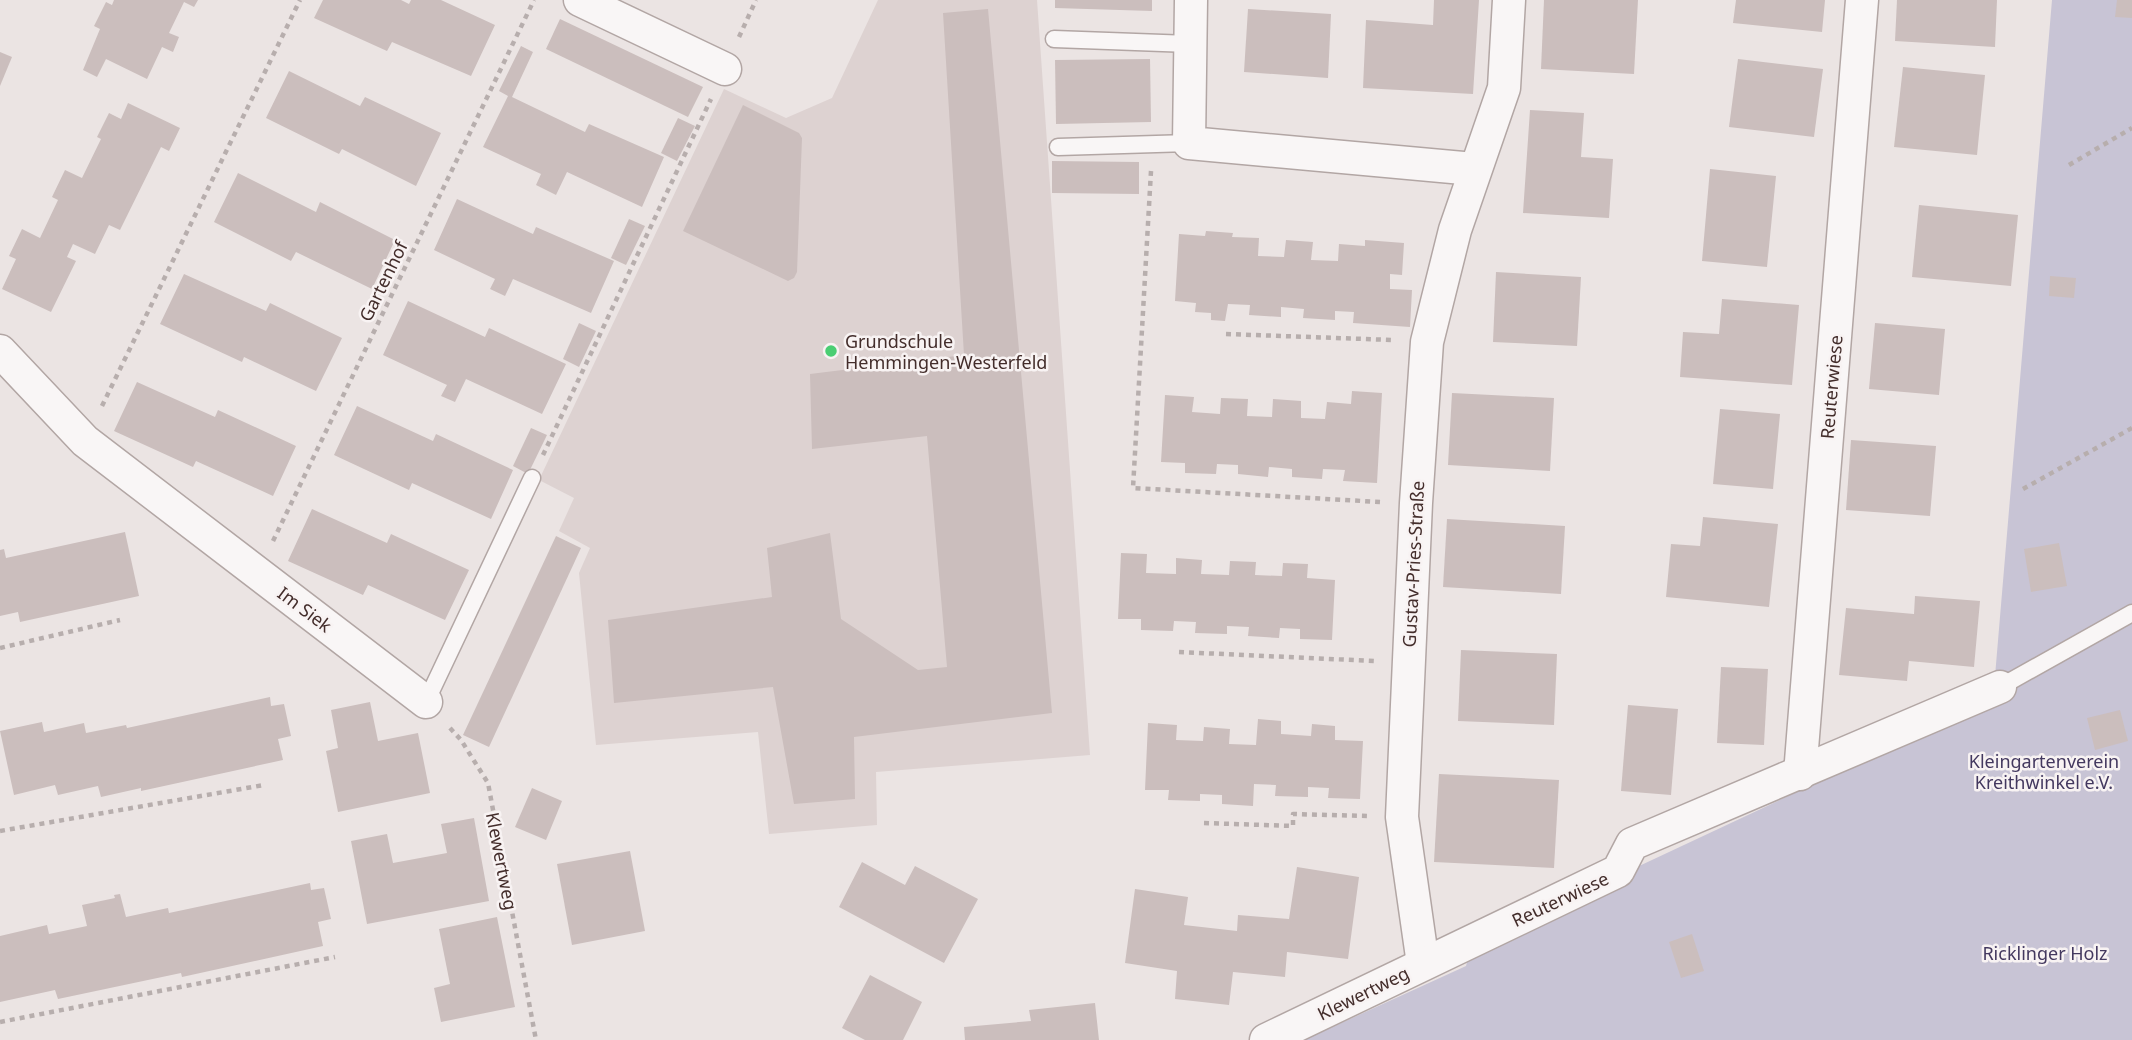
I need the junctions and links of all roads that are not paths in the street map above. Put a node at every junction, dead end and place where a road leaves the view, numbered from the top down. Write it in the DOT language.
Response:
graph roads {
  1 [pos="580,0"];
  2 [pos="1191,0"];
  3 [pos="1509,0"];
  4 [pos="1862,0"];
  5 [pos="1054,39"];
  6 [pos="1190,44"];
  7 [pos="725,69"];
  8 [pos="1189,143"];
  9 [pos="1058,147"];
  10 [pos="1474,169"];
  11 [pos="0,351"];
  12 [pos="533,478"];
  13 [pos="2132,613"];
  14 [pos="2000,687"];
  15 [pos="426,702"];
  16 [pos="1800,774"];
  17 [pos="1423,964"];
  18 [pos="1266,1040"];
  1 -- 7 [label="street"];
  2 -- 6 [label="street"];
  3 -- 10 [label="street, Gustav-Pries-Straße"];
  4 -- 16 [label="street, Reuterwiese"];
  5 -- 6 [label="lane"];
  6 -- 8 [label="street"];
  8 -- 9 [label="lane"];
  8 -- 10 [label="street"];
  10 -- 17 [label="street, Gustav-Pries-Straße"];
  11 -- 15 [label="street, Im Siek"];
  12 -- 15 [label="lane"];
  13 -- 14 [label="lane"];
  14 -- 16 [label="street, Reuterwiese"];
  16 -- 17 [label="street, Reuterwiese"];
  17 -- 18 [label="street, Klewertweg"];
}
